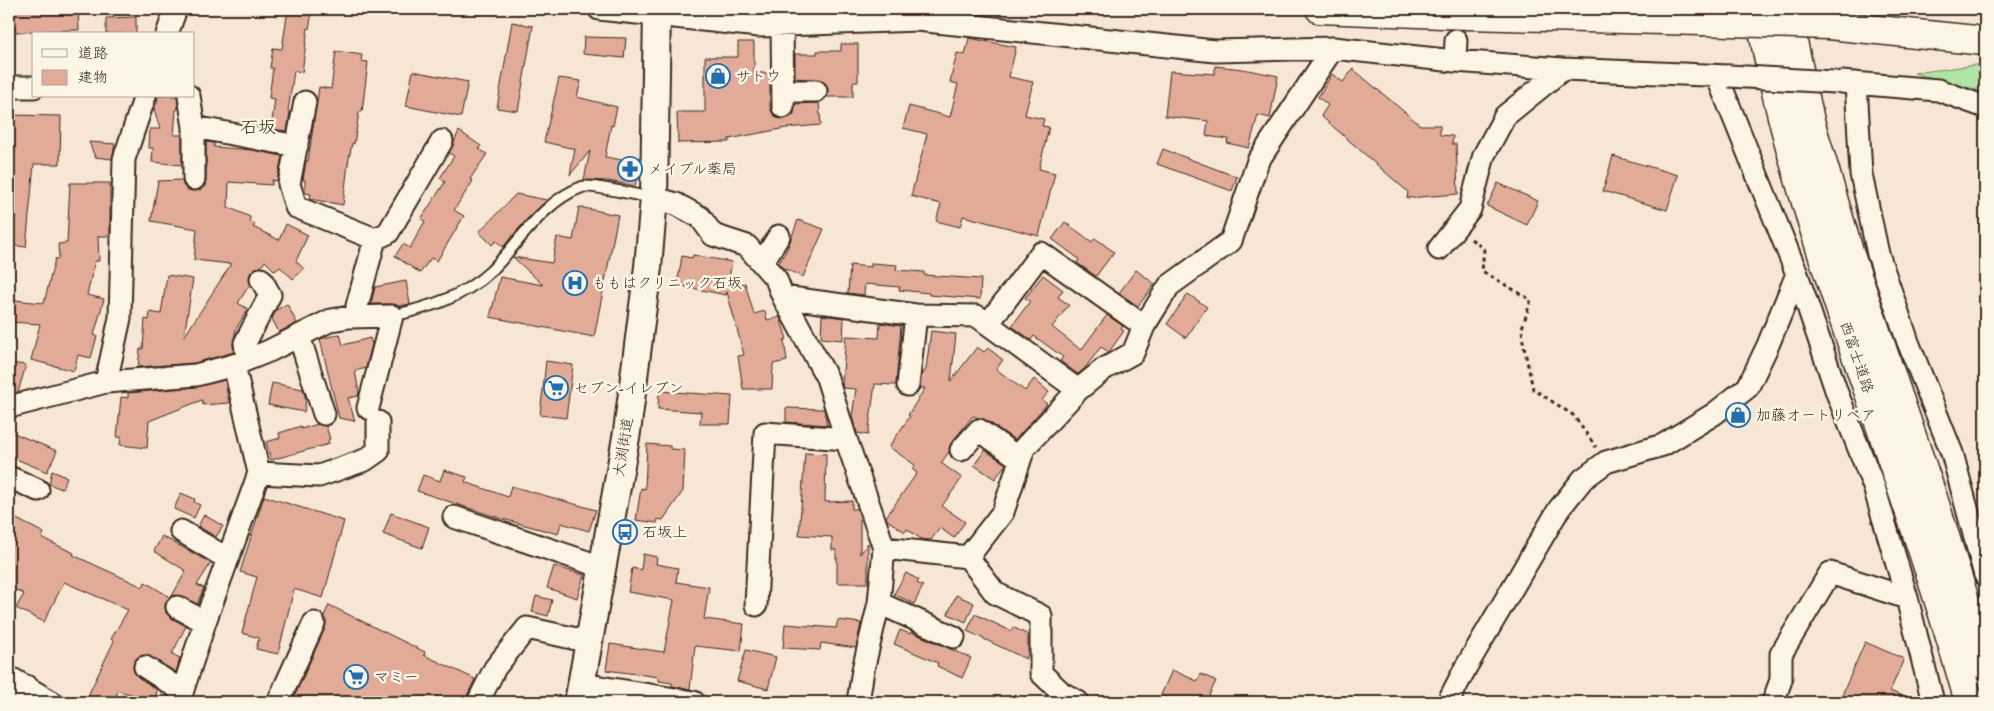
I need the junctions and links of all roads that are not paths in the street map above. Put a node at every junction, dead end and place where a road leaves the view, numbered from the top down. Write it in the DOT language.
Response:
graph roads {
  1 [pos="176,9"];
  2 [pos="599,9"];
  3 [pos="1320,9"];
  4 [pos="1759,9"];
  5 [pos="1786,9"];
  6 [pos="657,12"];
  7 [pos="782,25"];
  8 [pos="1829,25"];
  9 [pos="1985,28"];
  10 [pos="168,32"];
  11 [pos="180,32"];
  12 [pos="1456,40"];
  13 [pos="1985,41"];
  14 [pos="1332,48"];
  15 [pos="1455,61"];
  16 [pos="1563,69"];
  17 [pos="1723,76"];
  18 [pos="1845,82"];
  19 [pos="9,87"];
  20 [pos="32,87"];
  21 [pos="816,91"];
  22 [pos="145,98"];
  23 [pos="189,98"];
  24 [pos="305,102"];
  25 [pos="1985,107"];
  26 [pos="194,127"];
  27 [pos="442,141"];
  28 [pos="297,146"];
  29 [pos="194,179"];
  30 [pos="654,198"];
  31 [pos="779,236"];
  32 [pos="375,239"];
  33 [pos="1439,249"];
  34 [pos="762,263"];
  35 [pos="1797,274"];
  36 [pos="261,279"];
  37 [pos="784,297"];
  38 [pos="357,306"];
  39 [pos="916,315"];
  40 [pos="392,316"];
  41 [pos="988,324"];
  42 [pos="1144,326"];
  43 [pos="299,336"];
  44 [pos="241,362"];
  45 [pos="106,382"];
  46 [pos="908,385"];
  47 [pos="1078,390"];
  48 [pos="9,407"];
  49 [pos="324,414"];
  50 [pos="846,439"];
  51 [pos="960,450"];
  52 [pos="1020,459"];
  53 [pos="259,473"];
  54 [pos="9,477"];
  55 [pos="38,490"];
  56 [pos="454,517"];
  57 [pos="181,531"];
  58 [pos="884,548"];
  59 [pos="1923,550"];
  60 [pos="968,557"];
  61 [pos="228,559"];
  62 [pos="602,567"];
  63 [pos="1985,575"];
  64 [pos="1906,598"];
  65 [pos="879,603"];
  66 [pos="756,605"];
  67 [pos="177,607"];
  68 [pos="205,622"];
  69 [pos="314,623"];
  70 [pos="954,637"];
  71 [pos="590,642"];
  72 [pos="1985,665"];
  73 [pos="145,666"];
  74 [pos="17,688"];
  75 [pos="580,693"];
  76 [pos="180,696"];
  77 [pos="52,702"];
  78 [pos="278,702"];
  79 [pos="478,702"];
  80 [pos="694,702"];
  81 [pos="858,702"];
  82 [pos="1078,702"];
  83 [pos="1448,702"];
  84 [pos="1773,702"];
  85 [pos="1933,702"];
  86 [pos="1950,702"];
  87 [pos="1968,702"];
  1 -- 10 [label="street"];
  1 -- 11 [label="street"];
  2 -- 6 [label="street"];
  3 -- 8 [label="highway, bridge"];
  4 -- 59 [label="highway, 西富士道路"];
  5 -- 72 [label="highway, 西富士道路"];
  6 -- 7 [label="street"];
  6 -- 30 [label="street, 大渕街道"];
  7 -- 14 [label="street"];
  7 -- 21 [label="street"];
  8 -- 9 [label="highway"];
  8 -- 13 [label="highway"];
  12 -- 15 [label="street"];
  14 -- 15 [label="street"];
  14 -- 42 [label="street"];
  15 -- 16 [label="street"];
  16 -- 17 [label="street"];
  16 -- 33 [label="street"];
  17 -- 18 [label="street, bridge"];
  17 -- 35 [label="street"];
  18 -- 25 [label="street"];
  18 -- 63 [label="street"];
  19 -- 20 [label="street"];
  22 -- 45 [label="street"];
  23 -- 26 [label="street"];
  24 -- 28 [label="street"];
  26 -- 28 [label="street"];
  26 -- 29 [label="street"];
  27 -- 32 [label="street"];
  28 -- 32 [label="street"];
  30 -- 34 [label="street"];
  30 -- 40 [label="lane"];
  30 -- 62 [label="street, 大渕街道"];
  31 -- 34 [label="street"];
  32 -- 38 [label="street"];
  34 -- 37 [label="street"];
  35 -- 64 [label="street"];
  35 -- 83 [label="street"];
  36 -- 44 [label="street"];
  37 -- 39 [label="street"];
  37 -- 50 [label="street"];
  39 -- 41 [label="street"];
  39 -- 46 [label="street"];
  40 -- 43 [label="street"];
  40 -- 53 [label="street"];
  41 -- 42 [label="street"];
  41 -- 47 [label="street"];
  42 -- 47 [label="street"];
  43 -- 44 [label="street"];
  43 -- 49 [label="street"];
  44 -- 45 [label="street"];
  44 -- 53 [label="street"];
  45 -- 48 [label="street"];
  47 -- 52 [label="street"];
  50 -- 58 [label="street"];
  50 -- 66 [label="street"];
  51 -- 52 [label="street"];
  52 -- 60 [label="street"];
  53 -- 61 [label="street"];
  54 -- 55 [label="street"];
  56 -- 62 [label="street"];
  57 -- 61 [label="street"];
  58 -- 60 [label="street"];
  58 -- 65 [label="street"];
  59 -- 86 [label="highway"];
  59 -- 87 [label="highway, 西富士道路"];
  60 -- 82 [label="street"];
  61 -- 68 [label="street"];
  62 -- 71 [label="street, 大渕街道"];
  64 -- 84 [label="street"];
  64 -- 85 [label="street"];
  65 -- 70 [label="street"];
  65 -- 81 [label="street"];
  67 -- 68 [label="street"];
  68 -- 76 [label="street"];
  69 -- 78 [label="street"];
  71 -- 75 [label="street, 大渕街道"];
  71 -- 79 [label="street"];
  73 -- 76 [label="street"];
  74 -- 77 [label="street"];
  75 -- 80 [label="street"];
}
